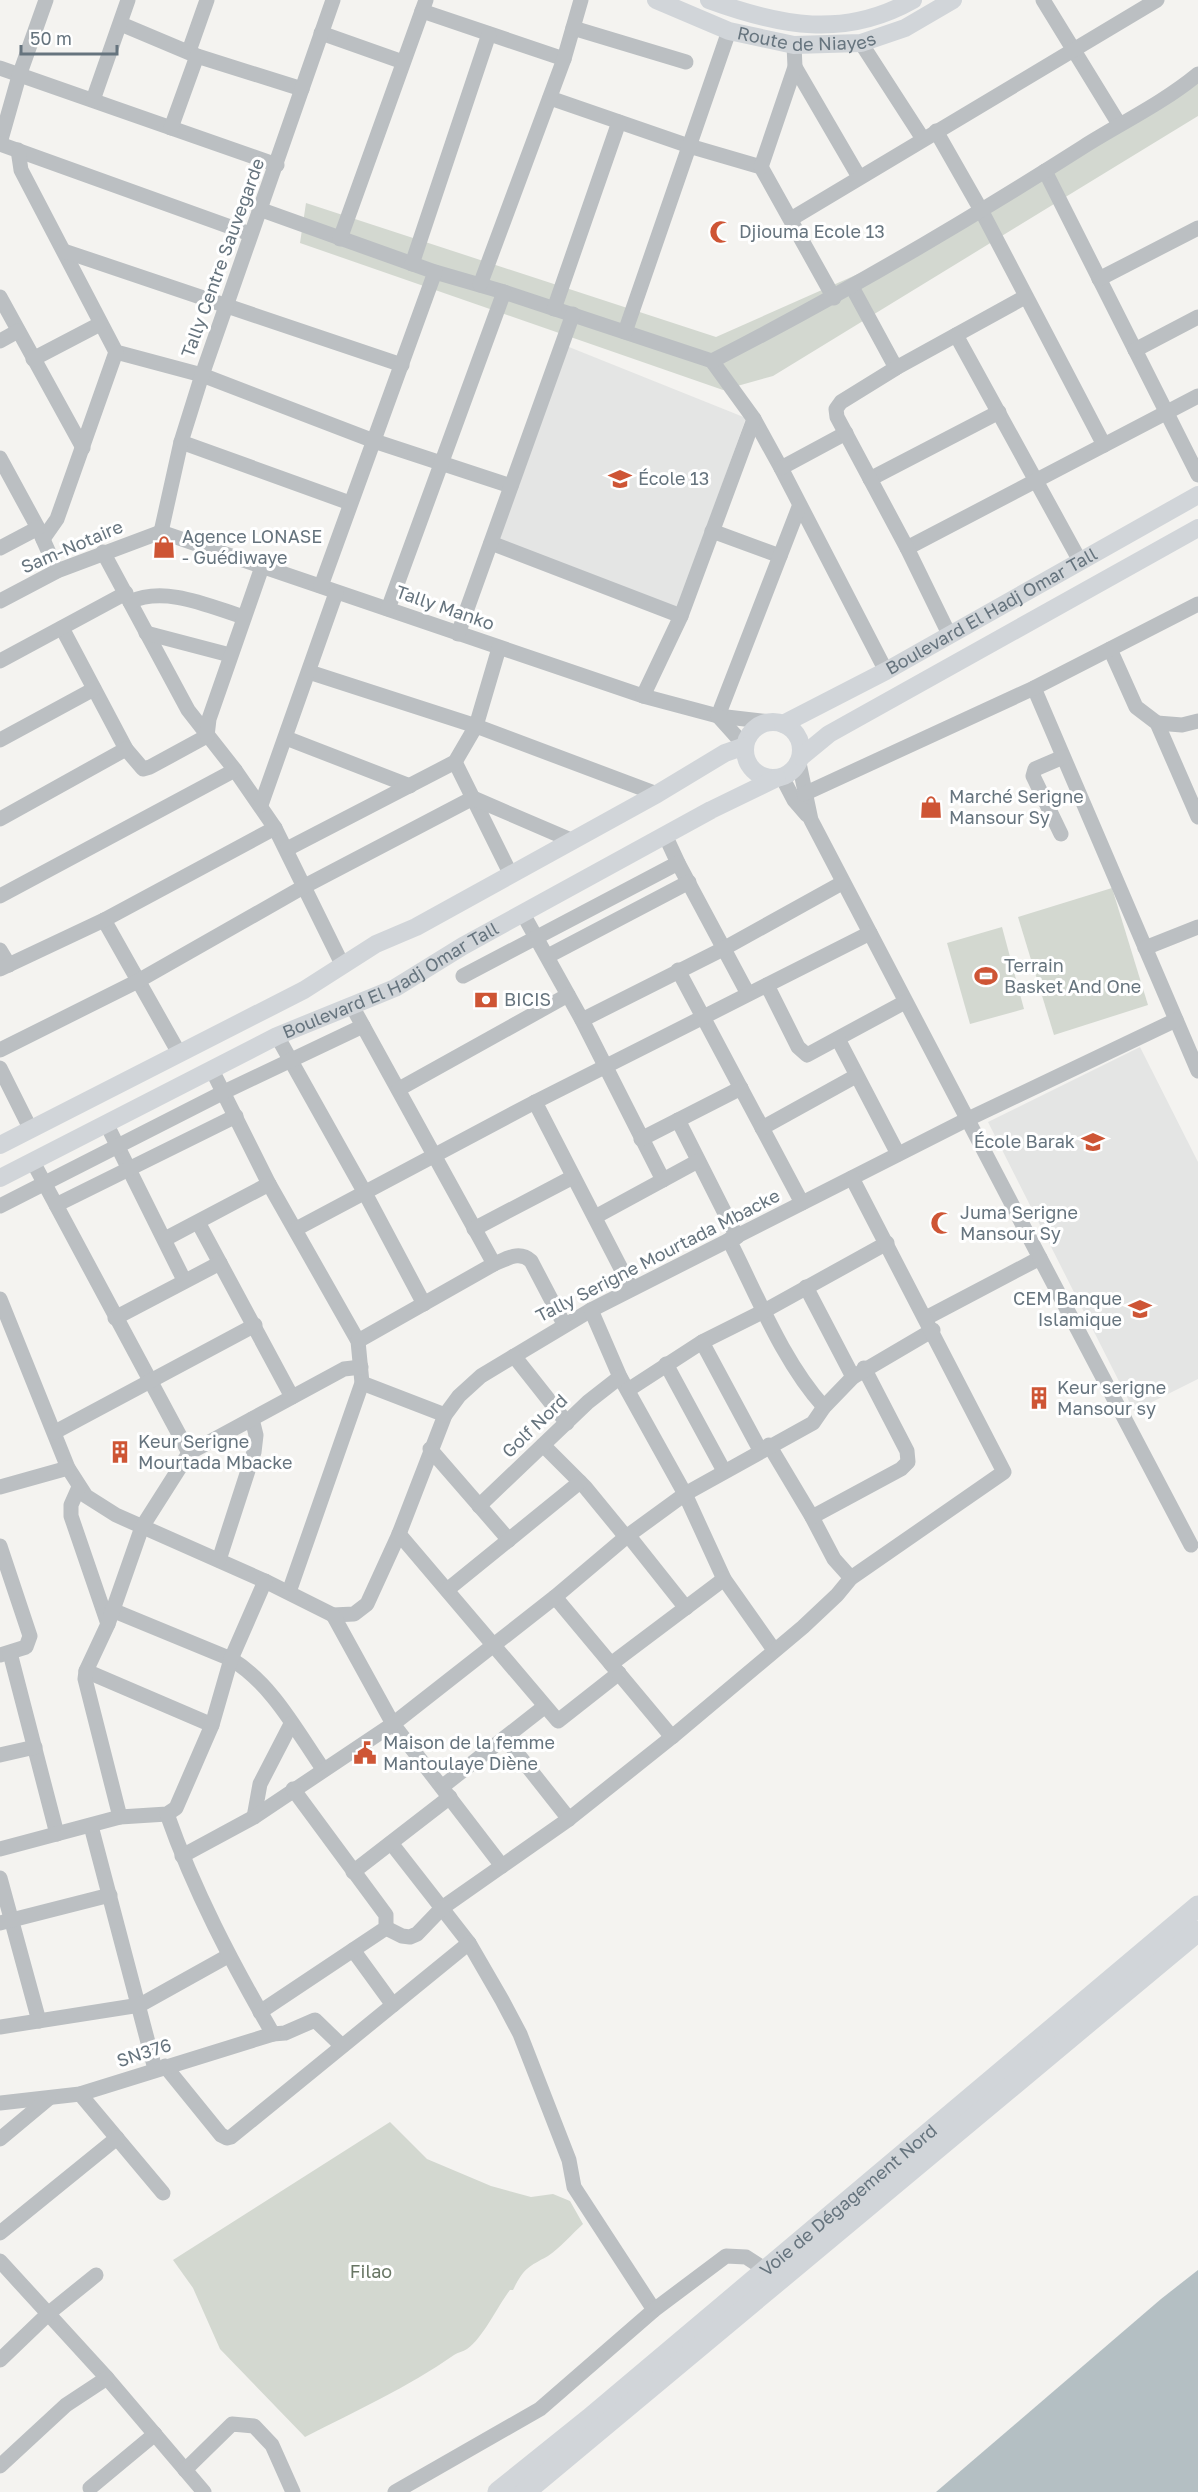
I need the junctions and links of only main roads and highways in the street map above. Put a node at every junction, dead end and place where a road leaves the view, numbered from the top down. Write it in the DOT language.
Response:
graph roads {
  1 [pos="656,0"];
  2 [pos="710,0"];
  3 [pos="913,0"];
  4 [pos="953,0"];
  5 [pos="1198,495"];
  6 [pos="1198,528"];
  7 [pos="777,723"];
  8 [pos="745,746"];
  9 [pos="800,760"];
  10 [pos="780,778"];
  11 [pos="0,1145"];
  12 [pos="0,1178"];
  13 [pos="1198,1906"];
  14 [pos="1198,1931"];
  15 [pos="498,2492"];
  16 [pos="525,2492"];
  1 -- 4 [label="main road, Route de Niayes"];
  2 -- 3 [label="main road, Route de Niayes"];
  5 -- 7 [label="main road, Boulevard El Hadj Omar Tall"];
  6 -- 9 [label="main road, Boulevard El Hadj Omar Tall"];
  7 -- 8 [label="main road"];
  7 -- 9 [label="main road"];
  8 -- 10 [label="main road"];
  8 -- 11 [label="main road, Boulevard El Hadj Omar Tall"];
  9 -- 10 [label="main road"];
  10 -- 12 [label="main road, Boulevard El Hadj Omar Tall"];
  13 -- 15 [label="highway, Voie de Dégagement Nord"];
  14 -- 16 [label="highway, Voie de Dégagement Nord"];
}
